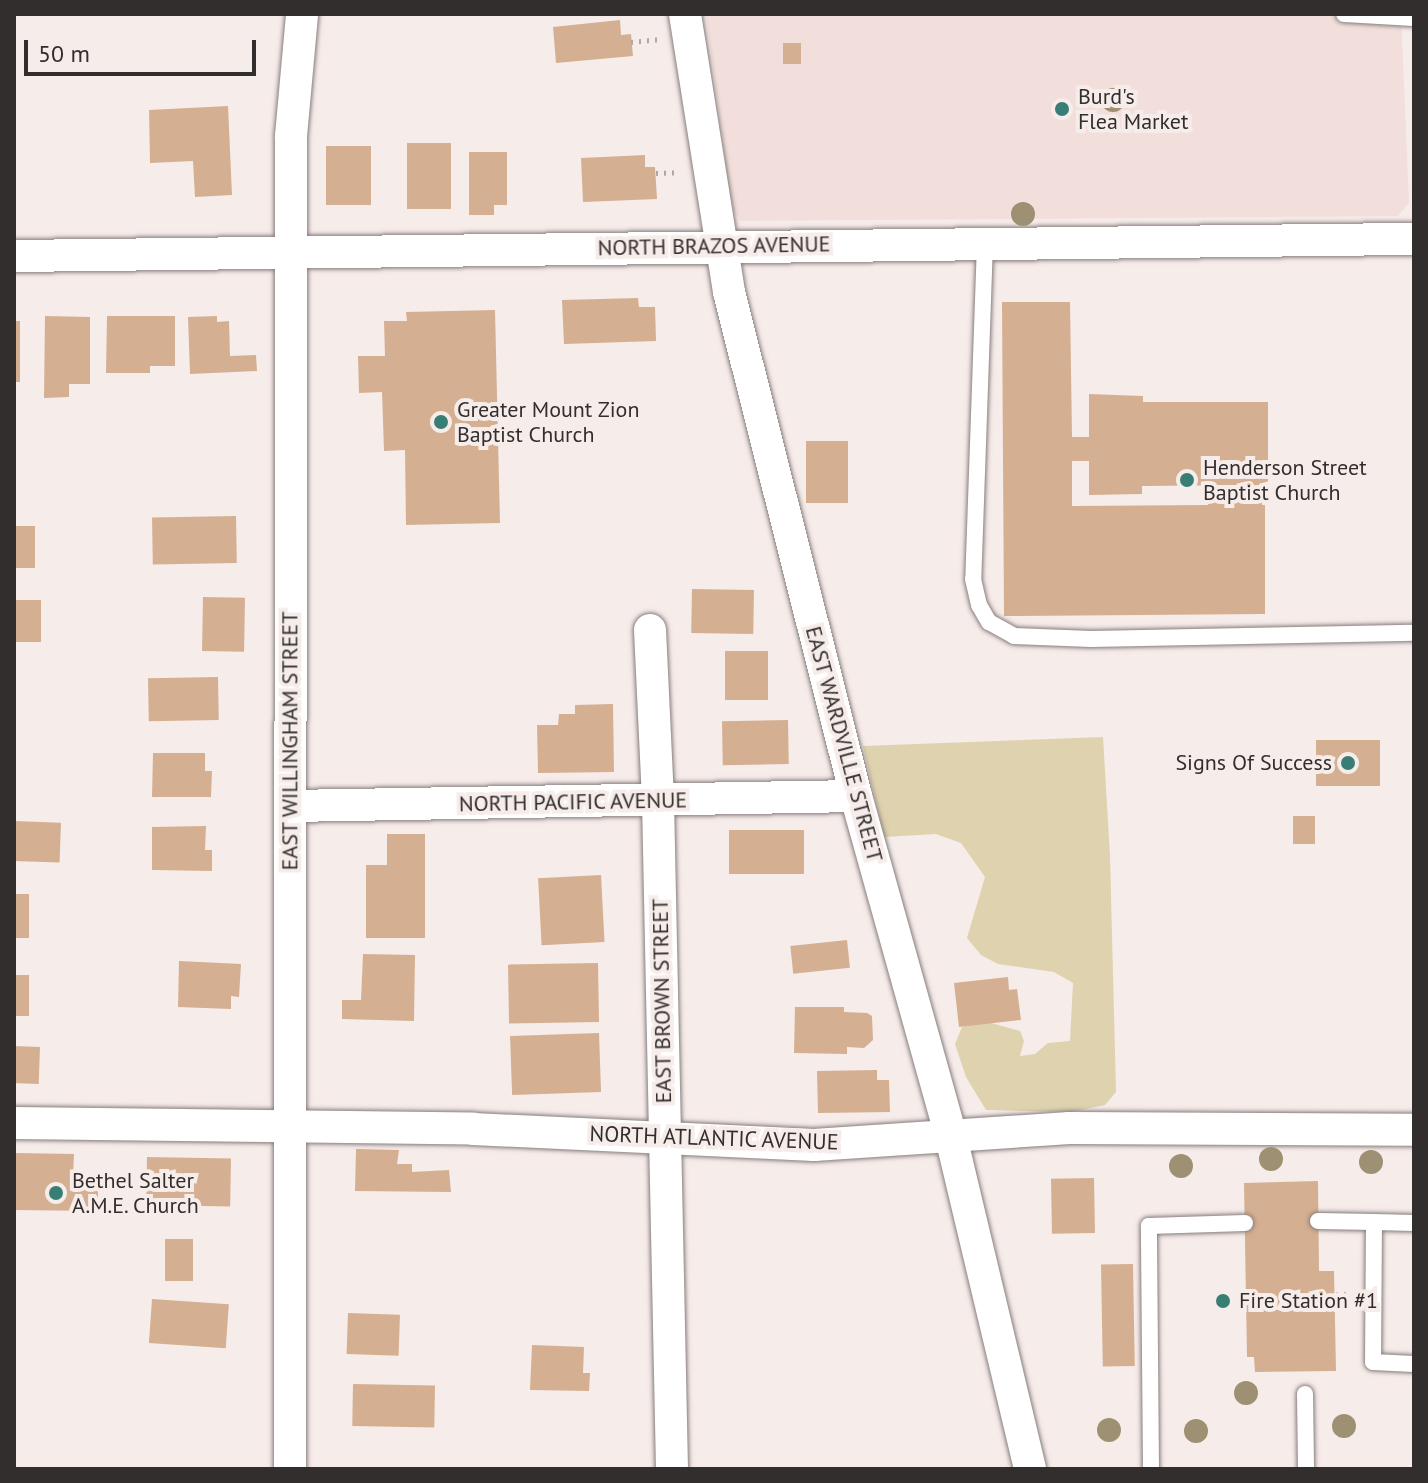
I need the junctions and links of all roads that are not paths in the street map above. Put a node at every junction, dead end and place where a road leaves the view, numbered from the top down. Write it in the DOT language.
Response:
graph roads {
  1 [pos="302,14"];
  2 [pos="685,14"];
  3 [pos="1344,14"];
  4 [pos="1414,18"];
  5 [pos="1414,239"];
  6 [pos="985,243"];
  7 [pos="720,246"];
  8 [pos="292,252"];
  9 [pos="14,256"];
  10 [pos="650,630"];
  11 [pos="1414,633"];
  12 [pos="856,796"];
  13 [pos="658,801"];
  14 [pos="290,806"];
  15 [pos="14,1123"];
  16 [pos="289,1125"];
  17 [pos="1414,1130"];
  18 [pos="951,1137"];
  19 [pos="665,1138"];
  20 [pos="1318,1221"];
  21 [pos="1374,1222"];
  22 [pos="1245,1223"];
  23 [pos="1414,1223"];
  24 [pos="1414,1364"];
  25 [pos="1305,1394"];
  26 [pos="290,1469"];
  27 [pos="672,1469"];
  28 [pos="1030,1469"];
  29 [pos="1151,1469"];
  30 [pos="1306,1469"];
  1 -- 8 [label="street, EAST WILLINGHAM STREET"];
  2 -- 7 [label="street, EAST WARDVILLE STREET"];
  3 -- 4 [label="lane"];
  5 -- 6 [label="street, NORTH BRAZOS AVENUE"];
  6 -- 7 [label="street, NORTH BRAZOS AVENUE"];
  6 -- 11 [label="lane"];
  7 -- 8 [label="street, NORTH BRAZOS AVENUE"];
  7 -- 12 [label="street, EAST WARDVILLE STREET"];
  8 -- 9 [label="street, NORTH BRAZOS AVENUE"];
  8 -- 14 [label="street, EAST WILLINGHAM STREET"];
  10 -- 13 [label="street, EAST BROWN STREET"];
  12 -- 13 [label="street, NORTH PACIFIC AVENUE"];
  12 -- 18 [label="street, EAST WARDVILLE STREET"];
  13 -- 14 [label="street, NORTH PACIFIC AVENUE"];
  13 -- 19 [label="street, EAST BROWN STREET"];
  14 -- 16 [label="street, EAST WILLINGHAM STREET"];
  15 -- 16 [label="street, NORTH ATLANTIC AVENUE"];
  16 -- 19 [label="street, NORTH ATLANTIC AVENUE"];
  16 -- 26 [label="street, EAST WILLINGHAM STREET"];
  17 -- 18 [label="street, NORTH ATLANTIC AVENUE"];
  18 -- 19 [label="street, NORTH ATLANTIC AVENUE"];
  18 -- 28 [label="street, EAST WARDVILLE STREET"];
  19 -- 27 [label="street, EAST BROWN STREET"];
  20 -- 21 [label="lane"];
  21 -- 23 [label="lane"];
  21 -- 24 [label="lane"];
  22 -- 29 [label="lane"];
  25 -- 30 [label="lane"];
}
